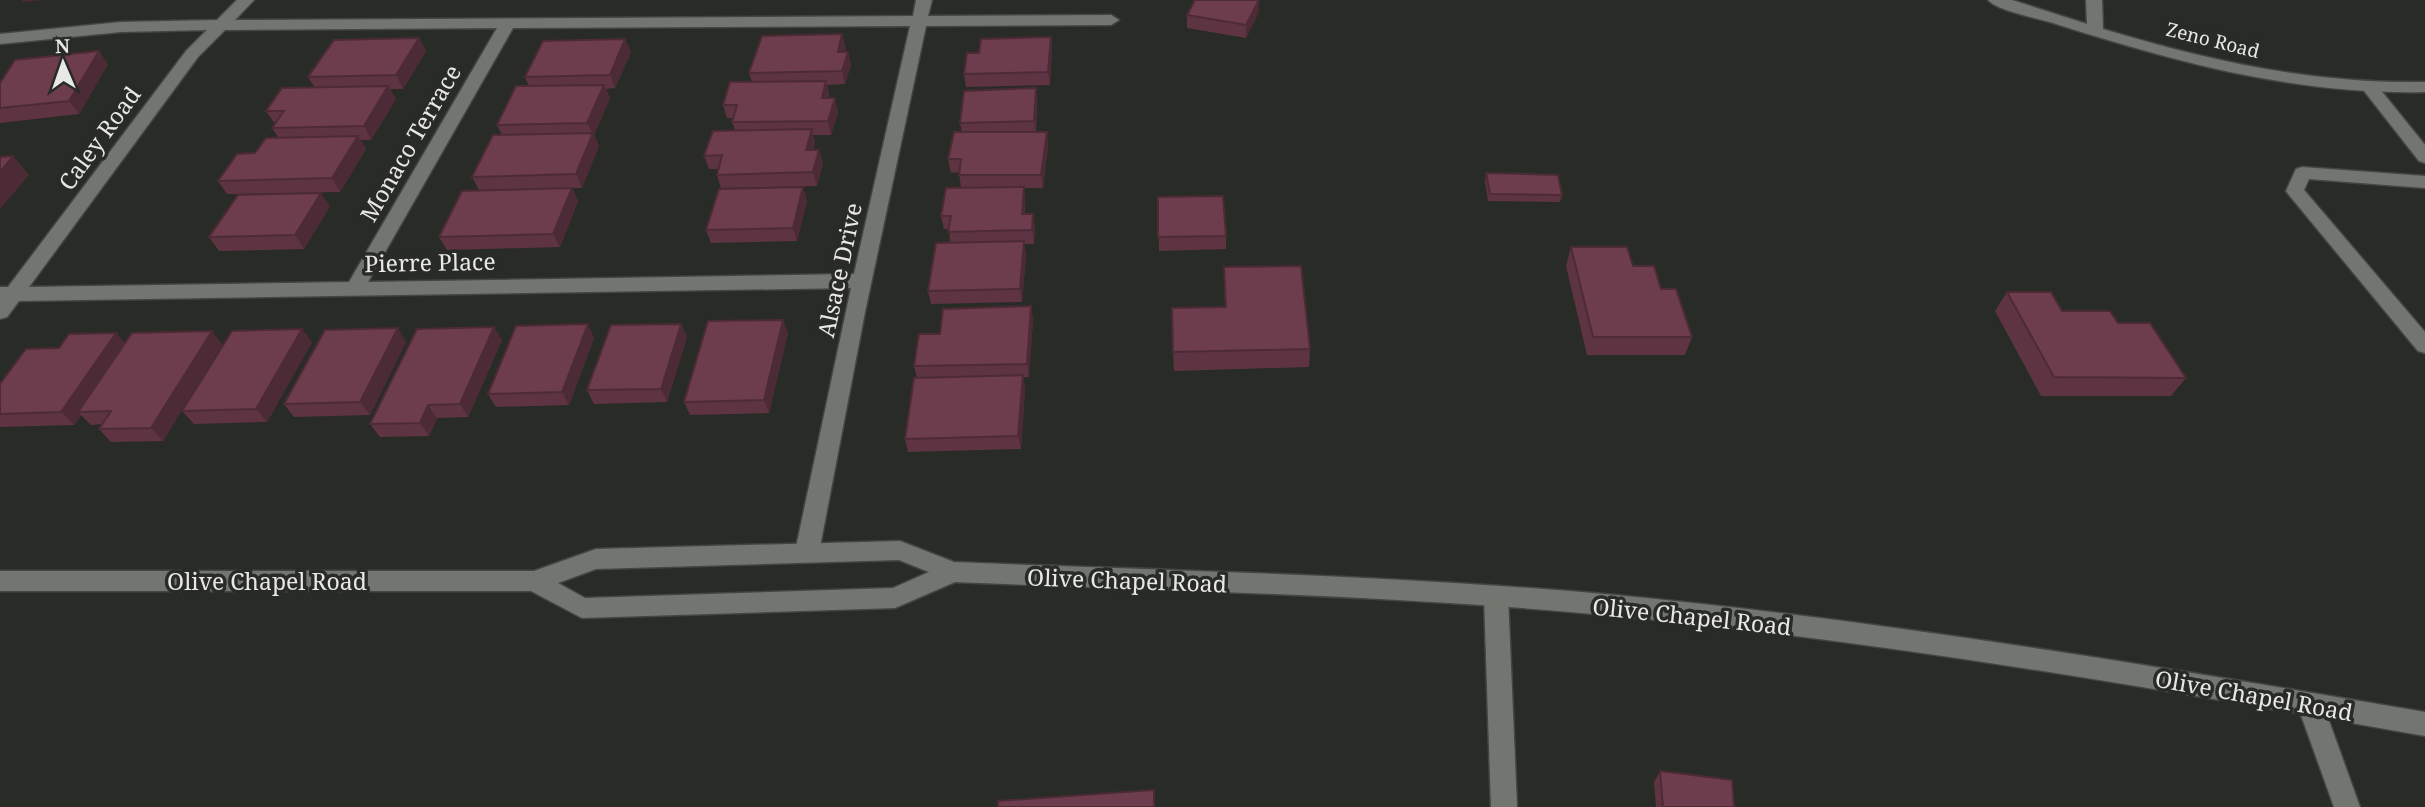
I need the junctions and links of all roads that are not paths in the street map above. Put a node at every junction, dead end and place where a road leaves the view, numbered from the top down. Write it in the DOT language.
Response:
graph roads {
  1 [pos="246,0"];
  2 [pos="924,0"];
  3 [pos="1996,0"];
  4 [pos="2094,0"];
  5 [pos="1111,20"];
  6 [pos="919,21"];
  7 [pos="507,24"];
  8 [pos="221,25"];
  9 [pos="2095,31"];
  10 [pos="0,39"];
  11 [pos="2369,87"];
  12 [pos="2425,88"];
  13 [pos="2425,157"];
  14 [pos="2425,183"];
  15 [pos="862,281"];
  16 [pos="355,288"];
  17 [pos="7,294"];
  18 [pos="0,312"];
  19 [pos="2425,346"];
  20 [pos="807,552"];
  21 [pos="953,572"];
  22 [pos="0,581"];
  23 [pos="534,581"];
  24 [pos="1496,596"];
  25 [pos="2310,704"];
  26 [pos="2425,724"];
  27 [pos="1504,807"];
  28 [pos="2347,807"];
  1 -- 8 [label="street, Caley Road"];
  2 -- 6 [label="street, Alsace Drive"];
  3 -- 9 [label="street, Zeno Road"];
  4 -- 9 [label="street"];
  5 -- 6 [label="street"];
  6 -- 7 [label="street"];
  6 -- 15 [label="street, Alsace Drive"];
  7 -- 8 [label="street"];
  7 -- 16 [label="street, Monaco Terrace"];
  8 -- 10 [label="street"];
  8 -- 17 [label="street, Caley Road"];
  9 -- 11 [label="street, Zeno Road"];
  11 -- 12 [label="street, Zeno Road"];
  11 -- 13 [label="street"];
  14 -- 19 [label="street"];
  15 -- 16 [label="street, Pierre Place"];
  15 -- 20 [label="street, Alsace Drive"];
  16 -- 17 [label="street, Pierre Place"];
  17 -- 18 [label="street, Caley Road"];
  20 -- 21 [label="street, Olive Chapel Road"];
  20 -- 23 [label="street, Olive Chapel Road"];
  21 -- 23 [label="street, Olive Chapel Road"];
  21 -- 24 [label="street, Olive Chapel Road"];
  22 -- 23 [label="street, Olive Chapel Road"];
  24 -- 25 [label="street, Olive Chapel Road"];
  24 -- 27 [label="street"];
  25 -- 26 [label="street, Olive Chapel Road"];
  25 -- 28 [label="street"];
}
